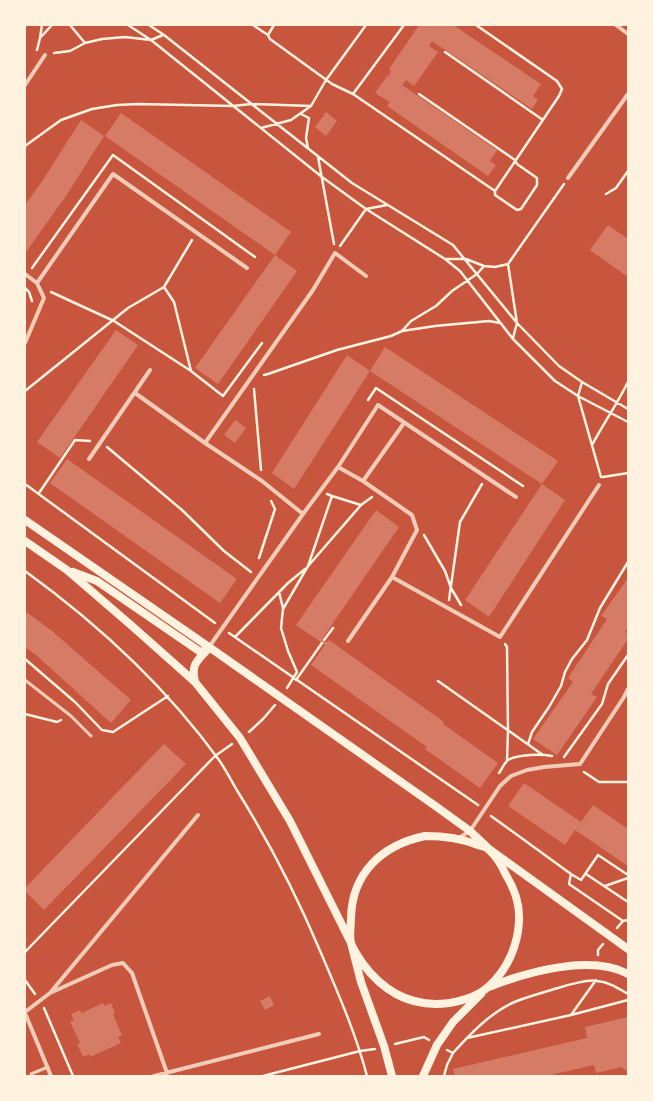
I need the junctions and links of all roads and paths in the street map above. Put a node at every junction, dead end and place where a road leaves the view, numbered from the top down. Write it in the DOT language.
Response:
graph roads {
  1 [pos="42,25"];
  2 [pos="52,25"];
  3 [pos="70,25"];
  4 [pos="128,25"];
  5 [pos="149,25"];
  6 [pos="253,25"];
  7 [pos="274,25"];
  8 [pos="366,25"];
  9 [pos="404,25"];
  10 [pos="476,25"];
  11 [pos="616,25"];
  12 [pos="628,34"];
  13 [pos="164,35"];
  14 [pos="268,35"];
  15 [pos="40,38"];
  16 [pos="151,40"];
  17 [pos="85,43"];
  18 [pos="36,51"];
  19 [pos="445,52"];
  20 [pos="45,55"];
  21 [pos="326,80"];
  22 [pos="25,84"];
  23 [pos="354,94"];
  24 [pos="419,94"];
  25 [pos="628,94"];
  26 [pos="251,104"];
  27 [pos="233,106"];
  28 [pos="311,106"];
  29 [pos="301,114"];
  30 [pos="543,120"];
  31 [pos="277,124"];
  32 [pos="262,128"];
  33 [pos="25,146"];
  34 [pos="308,149"];
  35 [pos="318,156"];
  36 [pos="515,160"];
  37 [pos="628,171"];
  38 [pos="322,177"];
  39 [pos="568,178"];
  40 [pos="495,191"];
  41 [pos="606,194"];
  42 [pos="388,205"];
  43 [pos="366,209"];
  44 [pos="196,233"];
  45 [pos="335,253"];
  46 [pos="255,257"];
  47 [pos="445,259"];
  48 [pos="466,259"];
  49 [pos="484,266"];
  50 [pos="31,268"];
  51 [pos="247,268"];
  52 [pos="25,274"];
  53 [pos="478,274"];
  54 [pos="366,276"];
  55 [pos="467,280"];
  56 [pos="37,283"];
  57 [pos="164,287"];
  58 [pos="25,288"];
  59 [pos="52,292"];
  60 [pos="30,306"];
  61 [pos="114,321"];
  62 [pos="501,323"];
  63 [pos="517,323"];
  64 [pos="402,331"];
  65 [pos="513,339"];
  66 [pos="25,343"];
  67 [pos="150,370"];
  68 [pos="191,371"];
  69 [pos="253,375"];
  70 [pos="582,382"];
  71 [pos="628,382"];
  72 [pos="25,391"];
  73 [pos="228,391"];
  74 [pos="135,393"];
  75 [pos="578,396"];
  76 [pos="617,404"];
  77 [pos="628,409"];
  78 [pos="611,413"];
  79 [pos="628,422"];
  80 [pos="404,423"];
  81 [pos="100,442"];
  82 [pos="205,443"];
  83 [pos="592,445"];
  84 [pos="89,459"];
  85 [pos="493,466"];
  86 [pos="338,467"];
  87 [pos="628,473"];
  88 [pos="486,477"];
  89 [pos="262,481"];
  90 [pos="363,481"];
  91 [pos="25,484"];
  92 [pos="599,485"];
  93 [pos="320,490"];
  94 [pos="39,493"];
  95 [pos="382,495"];
  96 [pos="332,496"];
  97 [pos="516,497"];
  98 [pos="361,505"];
  99 [pos="303,514"];
  100 [pos="25,520"];
  101 [pos="424,535"];
  102 [pos="25,541"];
  103 [pos="628,562"];
  104 [pos="258,563"];
  105 [pos="308,566"];
  106 [pos="67,570"];
  107 [pos="25,571"];
  108 [pos="257,578"];
  109 [pos="392,578"];
  110 [pos="451,588"];
  111 [pos="279,592"];
  112 [pos="448,608"];
  113 [pos="283,609"];
  114 [pos="472,622"];
  115 [pos="222,628"];
  116 [pos="333,628"];
  117 [pos="235,637"];
  118 [pos="500,637"];
  119 [pos="348,641"];
  120 [pos="207,649"];
  121 [pos="628,655"];
  122 [pos="25,659"];
  123 [pos="295,679"];
  124 [pos="25,680"];
  125 [pos="438,681"];
  126 [pos="195,682"];
  127 [pos="628,689"];
  128 [pos="168,696"];
  129 [pos="281,697"];
  130 [pos="25,714"];
  131 [pos="71,716"];
  132 [pos="508,730"];
  133 [pos="91,736"];
  134 [pos="240,738"];
  135 [pos="528,744"];
  136 [pos="543,754"];
  137 [pos="215,756"];
  138 [pos="556,757"];
  139 [pos="563,758"];
  140 [pos="507,761"];
  141 [pos="558,766"];
  142 [pos="580,770"];
  143 [pos="498,774"];
  144 [pos="628,782"];
  145 [pos="481,798"];
  146 [pos="477,805"];
  147 [pos="483,810"];
  148 [pos="198,815"];
  149 [pos="470,831"];
  150 [pos="457,839"];
  151 [pos="489,849"];
  152 [pos="571,874"];
  153 [pos="586,874"];
  154 [pos="628,875"];
  155 [pos="628,878"];
  156 [pos="605,886"];
  157 [pos="628,902"];
  158 [pos="628,920"];
  159 [pos="623,921"];
  160 [pos="609,936"];
  161 [pos="351,943"];
  162 [pos="628,949"];
  163 [pos="25,952"];
  164 [pos="597,965"];
  165 [pos="628,974"];
  166 [pos="25,980"];
  167 [pos="596,980"];
  168 [pos="487,988"];
  169 [pos="50,993"];
  170 [pos="628,994"];
  171 [pos="628,1000"];
  172 [pos="40,1001"];
  173 [pos="25,1012"];
  174 [pos="571,1015"];
  175 [pos="319,1034"];
  176 [pos="466,1039"];
  177 [pos="437,1044"];
  178 [pos="384,1046"];
  179 [pos="360,1051"];
  180 [pos="453,1053"];
  181 [pos="48,1067"];
  182 [pos="167,1073"];
  183 [pos="31,1074"];
  184 [pos="51,1076"];
  185 [pos="73,1076"];
  186 [pos="154,1076"];
  187 [pos="263,1076"];
  188 [pos="367,1076"];
  189 [pos="392,1076"];
  190 [pos="423,1076"];
  191 [pos="444,1076"];
  1 -- 15 [label="path"];
  2 -- 15 [label="path"];
  3 -- 17 [label="path"];
  4 -- 16 [label="path"];
  5 -- 13 [label="path"];
  6 -- 14 [label="path"];
  7 -- 14 [label="path"];
  8 -- 21 [label="path"];
  9 -- 23 [label="path"];
  10 -- 30 [label="path"];
  11 -- 12 [label="street"];
  13 -- 16 [label="path"];
  13 -- 26 [label="path"];
  14 -- 21 [label="path"];
  15 -- 18 [label="path"];
  16 -- 17 [label="path"];
  16 -- 27 [label="path"];
  17 -- 20 [label="path"];
  19 -- 30 [label="path"];
  20 -- 22 [label="street"];
  21 -- 23 [label="path"];
  21 -- 28 [label="path"];
  23 -- 40 [label="path"];
  24 -- 36 [label="path"];
  25 -- 39 [label="street"];
  26 -- 27 [label="path"];
  26 -- 28 [label="path"];
  26 -- 31 [label="path"];
  27 -- 32 [label="path"];
  27 -- 33 [label="path"];
  28 -- 29 [label="path"];
  29 -- 31 [label="path"];
  29 -- 34 [label="path"];
  30 -- 36 [label="path"];
  31 -- 32 [label="path"];
  31 -- 34 [label="path"];
  32 -- 38 [label="path"];
  34 -- 35 [label="path"];
  35 -- 38 [label="path"];
  35 -- 42 [label="path"];
  36 -- 40 [label="path"];
  36 -- 40 [label="path"];
  37 -- 41 [label="path"];
  38 -- 43 [label="path"];
  38 -- 45 [label="path"];
  42 -- 43 [label="path"];
  42 -- 48 [label="path"];
  43 -- 45 [label="path"];
  43 -- 47 [label="path"];
  44 -- 51 [label="street"];
  44 -- 56 [label="street"];
  44 -- 57 [label="path"];
  45 -- 54 [label="street"];
  45 -- 69 [label="street"];
  46 -- 50 [label="path"];
  47 -- 48 [label="path"];
  47 -- 55 [label="path"];
  48 -- 49 [label="path"];
  48 -- 53 [label="path"];
  49 -- 53 [label="path"];
  49 -- 63 [label="path"];
  52 -- 56 [label="street"];
  53 -- 55 [label="path"];
  53 -- 63 [label="path"];
  55 -- 62 [label="path"];
  55 -- 64 [label="path"];
  56 -- 66 [label="street"];
  57 -- 61 [label="path"];
  57 -- 68 [label="path"];
  58 -- 60 [label="path"];
  59 -- 61 [label="path"];
  61 -- 68 [label="path"];
  61 -- 72 [label="path"];
  62 -- 64 [label="path"];
  62 -- 65 [label="path"];
  63 -- 65 [label="path"];
  63 -- 70 [label="path"];
  64 -- 69 [label="path"];
  65 -- 75 [label="path"];
  67 -- 74 [label="street"];
  68 -- 73 [label="path"];
  69 -- 82 [label="street"];
  69 -- 89 [label="path"];
  70 -- 75 [label="path"];
  70 -- 76 [label="path"];
  71 -- 76 [label="path"];
  74 -- 81 [label="street"];
  74 -- 82 [label="street"];
  75 -- 78 [label="path"];
  75 -- 83 [label="path"];
  76 -- 77 [label="path"];
  76 -- 78 [label="path"];
  78 -- 79 [label="path"];
  78 -- 83 [label="path"];
  80 -- 86 [label="street"];
  80 -- 88 [label="street"];
  80 -- 90 [label="street"];
  81 -- 84 [label="street"];
  81 -- 94 [label="path"];
  81 -- 108 [label="path"];
  82 -- 89 [label="street"];
  83 -- 87 [label="path"];
  85 -- 88 [label="path"];
  86 -- 90 [label="street"];
  86 -- 93 [label="street"];
  88 -- 97 [label="street"];
  88 -- 110 [label="path"];
  89 -- 99 [label="street"];
  89 -- 104 [label="path"];
  90 -- 95 [label="street"];
  91 -- 94 [label="path"];
  92 -- 118 [label="street"];
  93 -- 96 [label="path"];
  93 -- 99 [label="street"];
  94 -- 115 [label="path"];
  95 -- 98 [label="path"];
  95 -- 109 [label="street"];
  96 -- 98 [label="path"];
  96 -- 105 [label="path"];
  98 -- 105 [label="path"];
  99 -- 108 [label="street"];
  100 -- 120 [label="main road"];
  101 -- 110 [label="path"];
  102 -- 106 [label="main road"];
  103 -- 135 [label="path"];
  105 -- 111 [label="path"];
  105 -- 113 [label="path"];
  106 -- 120 [label="main road"];
  106 -- 126 [label="main road"];
  107 -- 128 [label="path"];
  108 -- 115 [label="street"];
  109 -- 112 [label="street"];
  109 -- 119 [label="street"];
  110 -- 112 [label="path"];
  110 -- 114 [label="path"];
  111 -- 113 [label="path"];
  111 -- 117 [label="path"];
  112 -- 114 [label="street"];
  113 -- 123 [label="path"];
  114 -- 118 [label="street"];
  115 -- 117 [label="path"];
  115 -- 120 [label="street"];
  116 -- 123 [label="path"];
  117 -- 123 [label="path"];
  118 -- 132 [label="path"];
  120 -- 126 [label="main road"];
  120 -- 129 [label="main road"];
  121 -- 139 [label="path"];
  122 -- 128 [label="path"];
  123 -- 129 [label="path"];
  123 -- 146 [label="path"];
  124 -- 131 [label="lane"];
  125 -- 132 [label="path"];
  126 -- 134 [label="main road"];
  127 -- 141 [label="street"];
  128 -- 137 [label="path"];
  129 -- 134 [label="path"];
  129 -- 149 [label="main road"];
  130 -- 131 [label="path"];
  131 -- 133 [label="lane"];
  132 -- 135 [label="path"];
  132 -- 140 [label="path"];
  134 -- 137 [label="path"];
  134 -- 161 [label="main road"];
  135 -- 136 [label="path"];
  136 -- 138 [label="path"];
  136 -- 140 [label="path"];
  136 -- 141 [label="path"];
  137 -- 163 [label="path"];
  137 -- 179 [label="path"];
  140 -- 143 [label="path"];
  141 -- 147 [label="street"];
  142 -- 144 [label="path"];
  145 -- 146 [label="path"];
  146 -- 147 [label="path"];
  147 -- 149 [label="street"];
  147 -- 152 [label="path"];
  148 -- 169 [label="street"];
  149 -- 150 [label="street"];
  149 -- 151 [label="main road"];
  150 -- 151 [label="main road"];
  150 -- 161 [label="main road"];
  151 -- 160 [label="main road"];
  151 -- 168 [label="main road"];
  152 -- 153 [label="path"];
  152 -- 159 [label="path"];
  153 -- 154 [label="path"];
  153 -- 156 [label="path"];
  155 -- 156 [label="path"];
  156 -- 157 [label="path"];
  158 -- 159 [label="path"];
  159 -- 160 [label="path"];
  160 -- 162 [label="main road"];
  160 -- 164 [label="path"];
  161 -- 168 [label="main road"];
  161 -- 178 [label="main road"];
  164 -- 165 [label="main road"];
  164 -- 167 [label="path"];
  164 -- 168 [label="main road"];
  166 -- 172 [label="path"];
  167 -- 170 [label="path"];
  167 -- 174 [label="path"];
  167 -- 176 [label="path"];
  168 -- 177 [label="main road"];
  169 -- 172 [label="street"];
  169 -- 182 [label="street"];
  171 -- 174 [label="path"];
  172 -- 173 [label="street"];
  172 -- 185 [label="path"];
  173 -- 181 [label="street"];
  174 -- 176 [label="path"];
  175 -- 182 [label="street"];
  176 -- 180 [label="path"];
  177 -- 178 [label="path"];
  177 -- 180 [label="path"];
  177 -- 190 [label="main road"];
  178 -- 179 [label="path"];
  178 -- 189 [label="main road"];
  179 -- 187 [label="path"];
  179 -- 188 [label="path"];
  180 -- 191 [label="path"];
  181 -- 183 [label="lane"];
  181 -- 184 [label="street"];
  182 -- 186 [label="street"];
}
